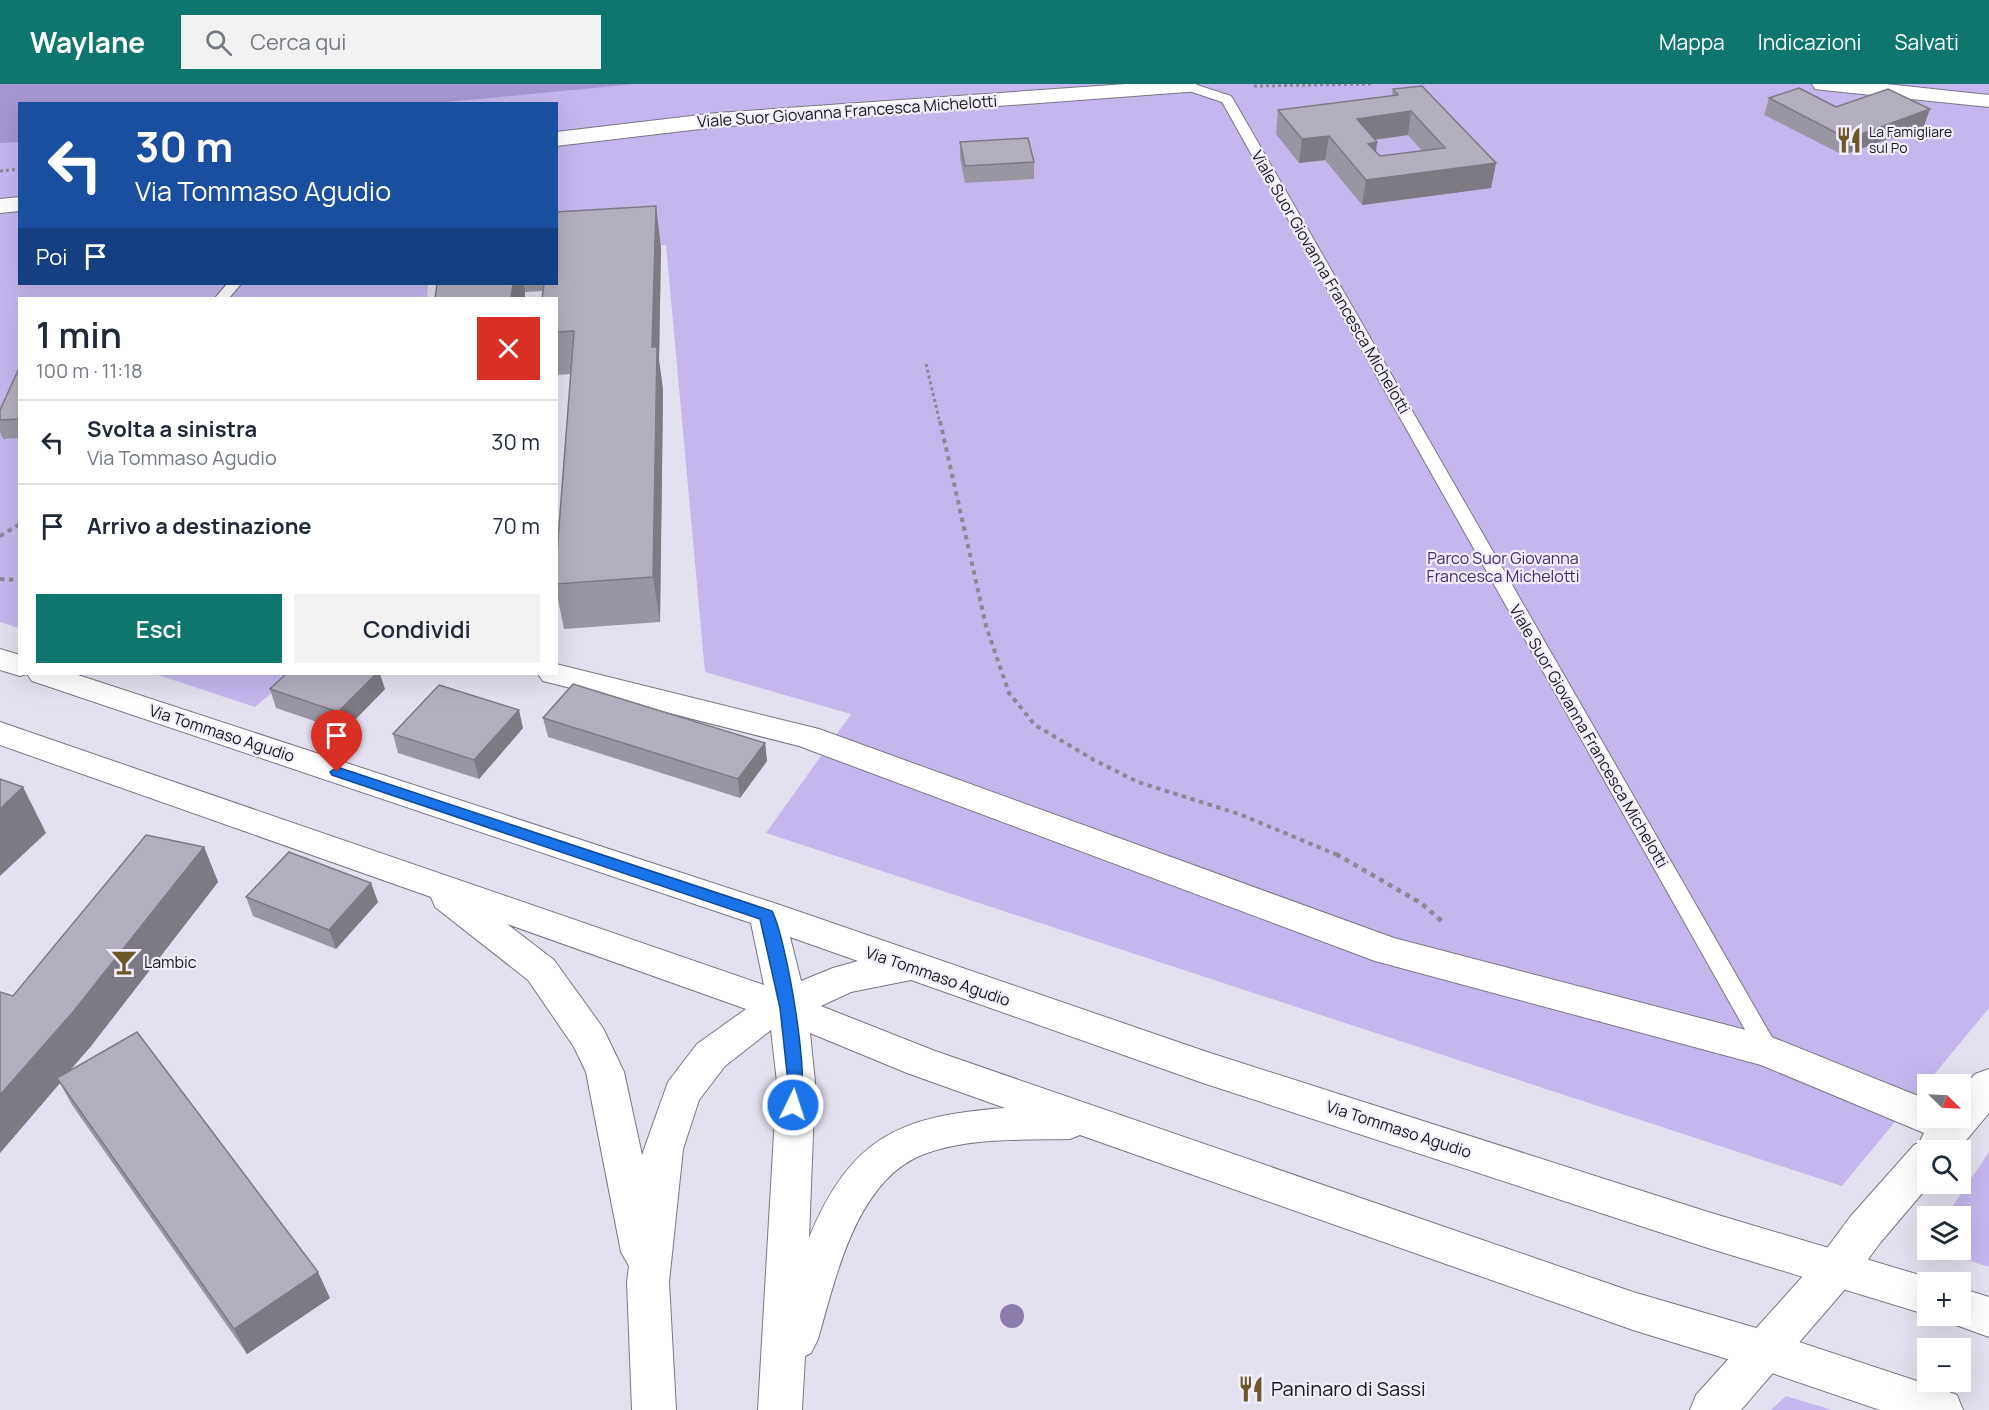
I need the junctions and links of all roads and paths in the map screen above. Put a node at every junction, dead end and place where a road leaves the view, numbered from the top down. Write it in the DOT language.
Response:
graph roads {
  1 [pos="1373,84"];
  2 [pos="1823,84"];
  3 [pos="1187,86"];
  4 [pos="1989,101"];
  5 [pos="558,140"];
  6 [pos="18,169"];
  7 [pos="0,171"];
  8 [pos="18,204"];
  9 [pos="0,206"];
  10 [pos="233,285"];
  11 [pos="223,297"];
  12 [pos="926,364"];
  13 [pos="18,525"];
  14 [pos="0,536"];
  15 [pos="0,579"];
  16 [pos="18,580"];
  17 [pos="0,659"];
  18 [pos="18,665"];
  19 [pos="46,675"];
  20 [pos="558,675"];
  21 [pos="0,733"];
  22 [pos="425,880"];
  23 [pos="767,915"];
  24 [pos="1447,926"];
  25 [pos="912,966"];
  26 [pos="788,1008"];
  27 [pos="1769,1052"];
  28 [pos="1989,1085"];
  29 [pos="1088,1121"];
  30 [pos="1929,1140"];
  31 [pos="1942,1140"];
  32 [pos="1917,1169"];
  33 [pos="1837,1268"];
  34 [pos="648,1282"];
  35 [pos="1917,1293"];
  36 [pos="1971,1311"];
  37 [pos="1989,1317"];
  38 [pos="1763,1350"];
  39 [pos="781,1396"];
  40 [pos="654,1410"];
  41 [pos="1712,1410"];
  42 [pos="1941,1410"];
  1 -- 3 [label="path"];
  2 -- 4 [label="main road"];
  3 -- 5 [label="main road, Viale Suor Giovanna Francesca Michelotti"];
  3 -- 27 [label="lane, Viale Suor Giovanna Francesca Michelotti"];
  6 -- 7 [label="path"];
  8 -- 9 [label="main road"];
  10 -- 11 [label="lane"];
  12 -- 24 [label="path"];
  13 -- 14 [label="path"];
  15 -- 16 [label="path"];
  17 -- 18 [label="main road"];
  19 -- 23 [label="main road, Via Tommaso Agudio"];
  20 -- 27 [label="main road"];
  21 -- 22 [label="main road"];
  22 -- 26 [label="main road"];
  22 -- 34 [label="main road"];
  23 -- 25 [label="main road, Via Tommaso Agudio"];
  23 -- 26 [label="main road"];
  25 -- 26 [label="main road"];
  25 -- 33 [label="main road, Via Tommaso Agudio"];
  26 -- 29 [label="main road"];
  26 -- 34 [label="main road"];
  26 -- 39 [label="main road"];
  27 -- 30 [label="main road"];
  28 -- 31 [label="main road"];
  29 -- 38 [label="main road"];
  29 -- 39 [label="main road"];
  32 -- 33 [label="main road"];
  33 -- 35 [label="main road, Via Tommaso Agudio"];
  33 -- 38 [label="main road"];
  34 -- 40 [label="main road"];
  36 -- 37 [label="main road"];
  38 -- 41 [label="main road"];
  38 -- 42 [label="main road"];
}
